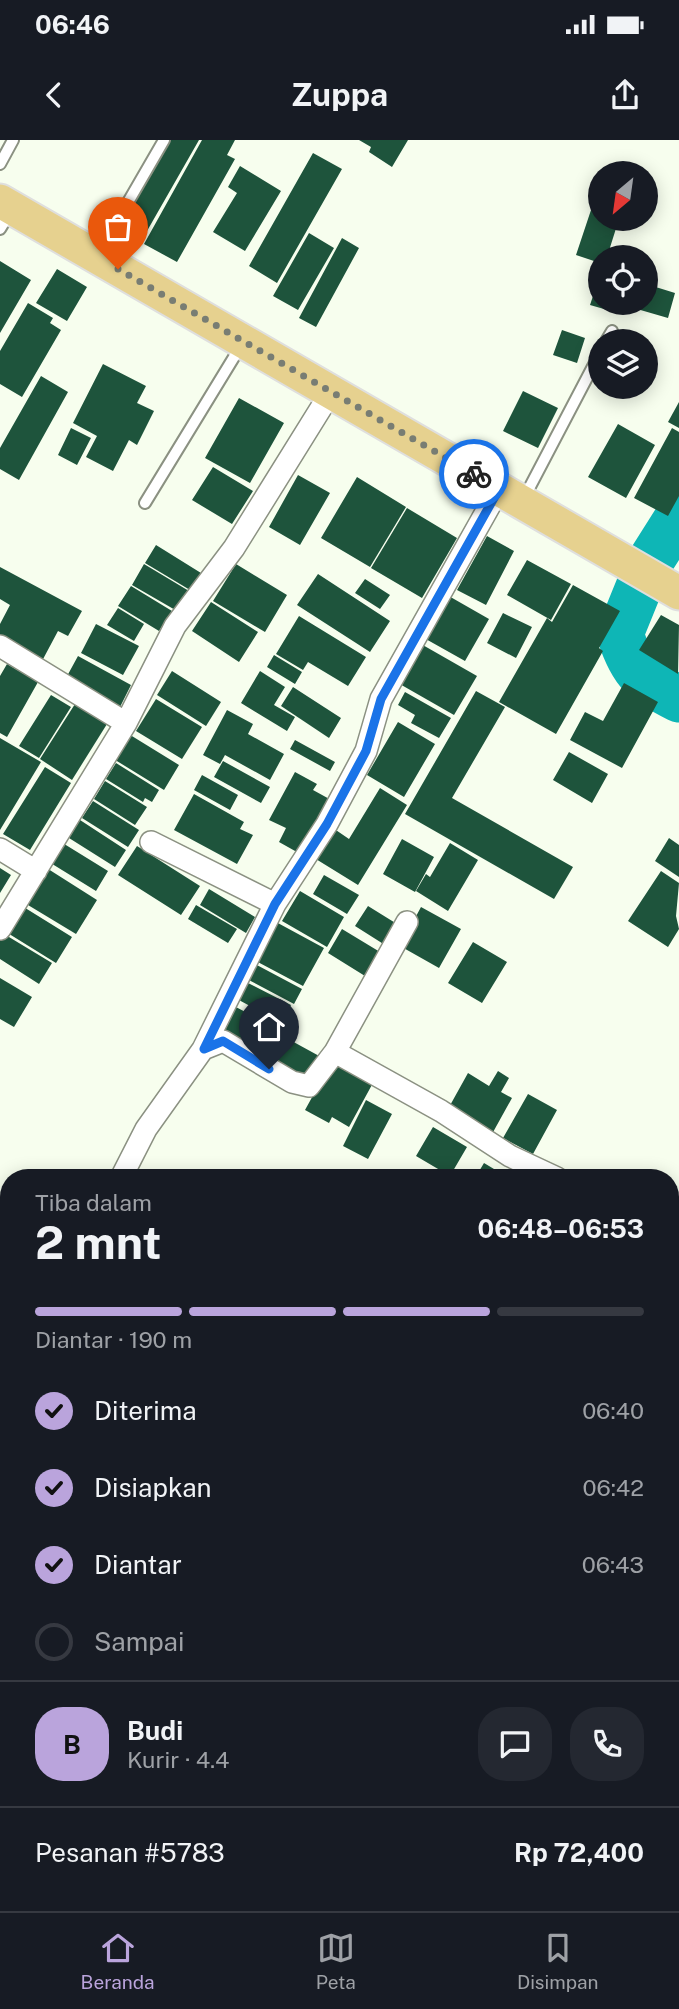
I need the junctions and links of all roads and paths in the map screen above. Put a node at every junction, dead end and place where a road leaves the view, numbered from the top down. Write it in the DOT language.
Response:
graph roads {
  1 [pos="13,140"];
  2 [pos="164,140"];
  3 [pos="0,164"];
  4 [pos="4,213"];
  5 [pos="97,257"];
  6 [pos="244,342"];
  7 [pos="588,372"];
  8 [pos="331,392"];
  9 [pos="510,496"];
  10 [pos="145,503"];
  11 [pos="653,579"];
  12 [pos="0,646"];
  13 [pos="126,723"];
  14 [pos="152,842"];
  15 [pos="0,849"];
  16 [pos="36,871"];
  17 [pos="275,904"];
  18 [pos="407,922"];
  19 [pos="0,929"];
  20 [pos="204,1049"];
  21 [pos="335,1052"];
  22 [pos="126,1169"];
  23 [pos="538,1169"];
  1 -- 3 [label="lane"];
  2 -- 5 [label="lane"];
  4 -- 5 [label="main road"];
  5 -- 6 [label="main road"];
  6 -- 8 [label="main road"];
  6 -- 10 [label="lane"];
  7 -- 9 [label="lane"];
  8 -- 9 [label="main road"];
  8 -- 13 [label="street"];
  9 -- 11 [label="main road"];
  9 -- 17 [label="street"];
  12 -- 13 [label="street"];
  13 -- 16 [label="street"];
  14 -- 17 [label="street"];
  15 -- 16 [label="street"];
  16 -- 19 [label="street"];
  17 -- 20 [label="street"];
  18 -- 21 [label="street"];
  20 -- 21 [label="street"];
  20 -- 22 [label="street"];
  21 -- 23 [label="street"];
}
